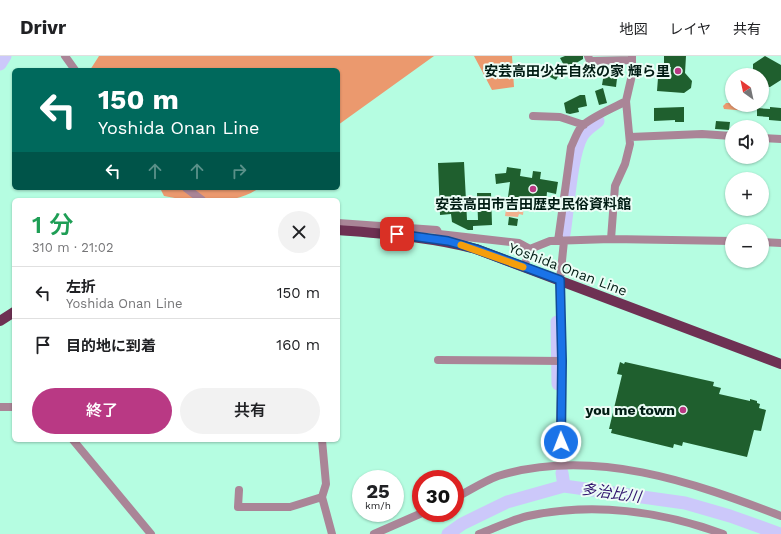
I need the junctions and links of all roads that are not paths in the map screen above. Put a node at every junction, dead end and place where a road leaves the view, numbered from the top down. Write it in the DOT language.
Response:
graph roads {
  1 [pos="65,56"];
  2 [pos="588,56"];
  3 [pos="632,58"];
  4 [pos="74,68"];
  5 [pos="626,100"];
  6 [pos="533,116"];
  7 [pos="584,125"];
  8 [pos="725,136"];
  9 [pos="630,137"];
  10 [pos="769,138"];
  11 [pos="781,139"];
  12 [pos="189,190"];
  13 [pos="199,198"];
  14 [pos="340,223"];
  15 [pos="340,230"];
  16 [pos="611,239"];
  17 [pos="561,241"];
  18 [pos="725,241"];
  19 [pos="769,242"];
  20 [pos="781,243"];
  21 [pos="530,249"];
  22 [pos="524,267"];
  23 [pos="560,280"];
  24 [pos="12,313"];
  25 [pos="0,321"];
  26 [pos="438,360"];
  27 [pos="562,361"];
  28 [pos="781,364"];
  29 [pos="0,406"];
  30 [pos="12,407"];
  31 [pos="75,442"];
  32 [pos="322,442"];
  33 [pos="564,465"];
  34 [pos="239,490"];
  35 [pos="464,493"];
  36 [pos="322,497"];
  37 [pos="781,516"];
  38 [pos="412,517"];
  39 [pos="151,534"];
  40 [pos="332,534"];
  41 [pos="374,534"];
  42 [pos="479,534"];
  43 [pos="723,534"];
  1 -- 4 [label="street"];
  2 -- 3 [label="street"];
  3 -- 5 [label="street"];
  5 -- 7 [label="street"];
  5 -- 9 [label="street"];
  6 -- 7 [label="street"];
  7 -- 17 [label="street"];
  8 -- 9 [label="street"];
  9 -- 16 [label="street"];
  10 -- 11 [label="street"];
  12 -- 13 [label="street"];
  14 -- 21 [label="street"];
  15 -- 22 [label="main road, Yoshida Onan Line"];
  16 -- 17 [label="street"];
  16 -- 18 [label="street"];
  17 -- 21 [label="street"];
  17 -- 23 [label="street"];
  19 -- 20 [label="street"];
  21 -- 22 [label="street"];
  22 -- 23 [label="main road, Yoshida Onan Line"];
  23 -- 27 [label="street"];
  23 -- 28 [label="main road, Yoshida Onan Line"];
  24 -- 25 [label="main road"];
  26 -- 27 [label="street"];
  27 -- 33 [label="street"];
  29 -- 30 [label="street"];
  31 -- 39 [label="street"];
  32 -- 36 [label="street"];
  33 -- 35 [label="street"];
  33 -- 37 [label="street"];
  34 -- 36 [label="street"];
  36 -- 40 [label="street"];
  38 -- 41 [label="street"];
  42 -- 43 [label="street"];
}
